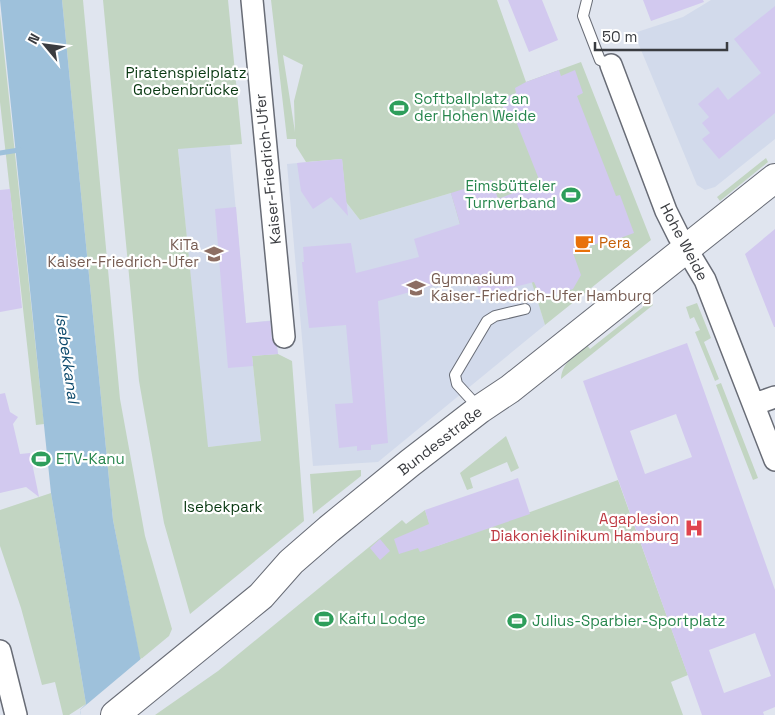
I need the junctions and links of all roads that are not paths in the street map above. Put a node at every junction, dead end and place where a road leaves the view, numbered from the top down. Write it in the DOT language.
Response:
graph roads {
  1 [pos="252,0"];
  2 [pos="587,0"];
  3 [pos="611,66"];
  4 [pos="775,178"];
  5 [pos="686,248"];
  6 [pos="525,309"];
  7 [pos="284,337"];
  8 [pos="775,397"];
  9 [pos="754,404"];
  10 [pos="480,409"];
  11 [pos="775,460"];
  12 [pos="0,651"];
  13 [pos="16,715"];
  14 [pos="115,715"];
  1 -- 7 [label="street, Kaiser-Friedrich-Ufer"];
  2 -- 3 [label="lane, Hohe Weide"];
  3 -- 5 [label="street, Hohe Weide"];
  4 -- 5 [label="street, Bundesstraße"];
  5 -- 9 [label="street, Hohe Weide"];
  5 -- 10 [label="street, Bundesstraße"];
  6 -- 10 [label="lane"];
  8 -- 9 [label="street"];
  9 -- 11 [label="street, Hohe Weide"];
  10 -- 14 [label="street, Bundesstraße"];
  12 -- 13 [label="street"];
}
